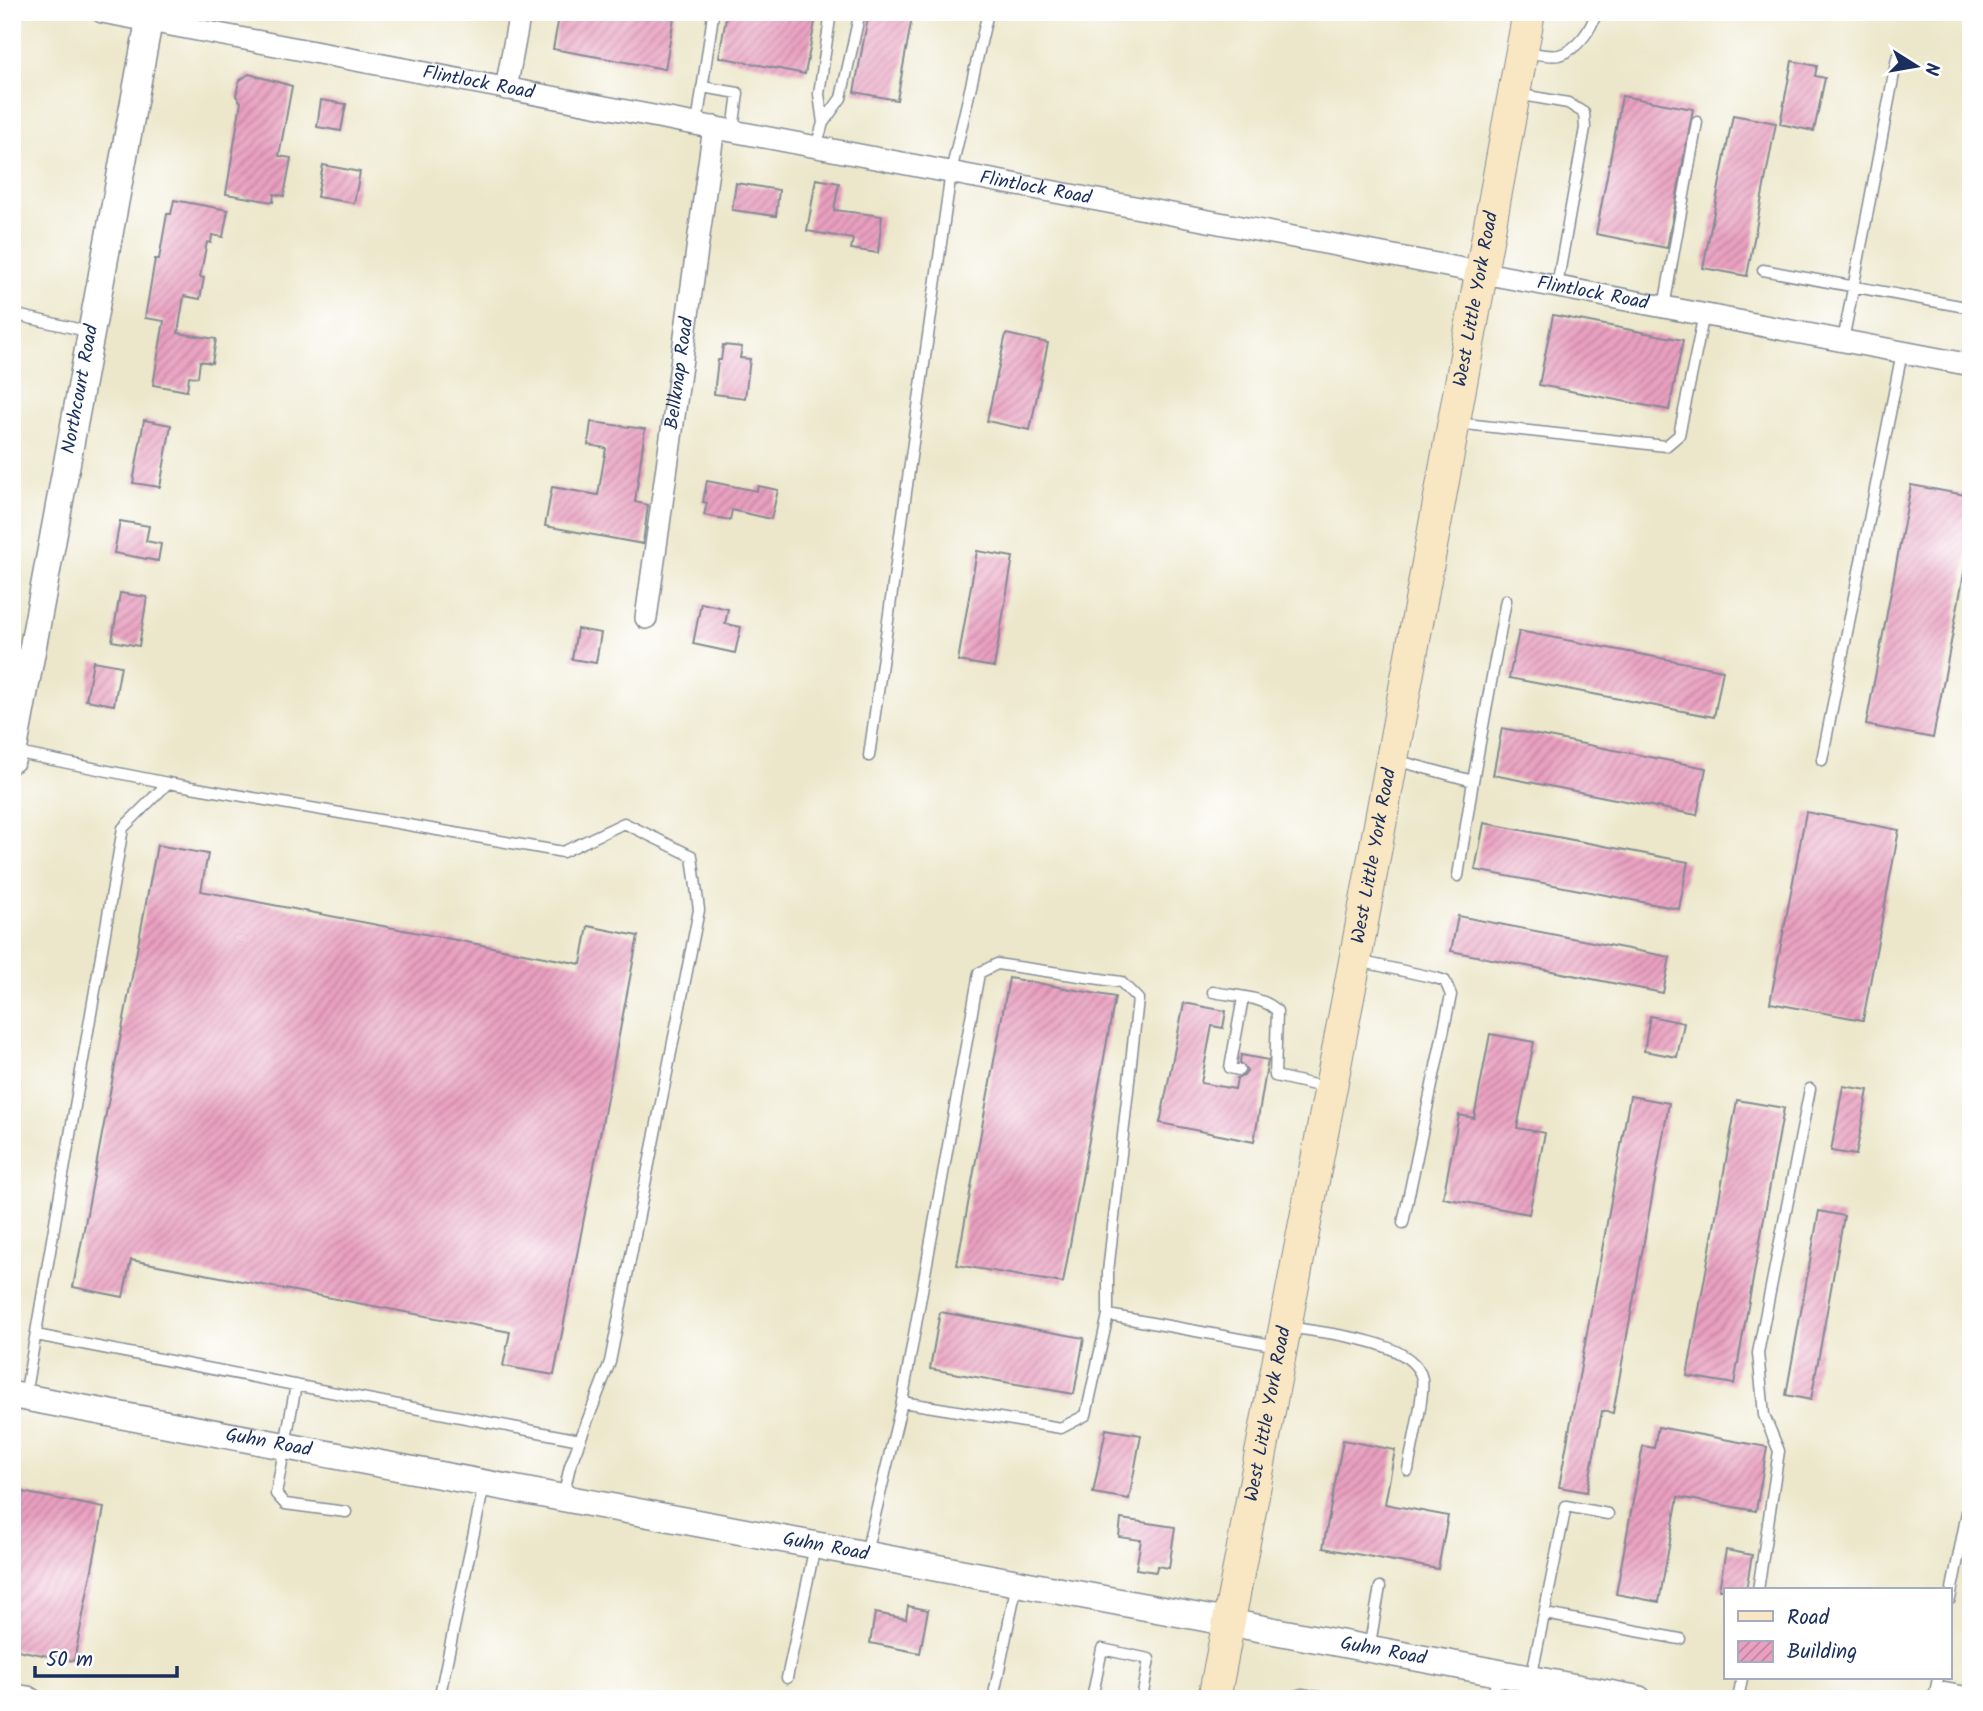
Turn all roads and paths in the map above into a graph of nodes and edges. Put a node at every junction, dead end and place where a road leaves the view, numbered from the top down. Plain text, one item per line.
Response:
1 (102, 12) edge
2 (520, 12) edge
3 (831, 12) edge
4 (860, 12) edge
5 (988, 12) edge
6 (1529, 12) edge
7 (1596, 12) edge
8 (713, 15) dead end
9 (149, 17) edge
10 (1521, 52) junction
11 (1898, 58) dead end
12 (702, 87) junction
13 (506, 89) junction
14 (1513, 93) junction
15 (1698, 122) dead end
16 (822, 123) junction
17 (715, 128) junction
18 (816, 147) junction
19 (951, 172) junction
20 (1763, 270) dead end
21 (1479, 272) junction
22 (1558, 286) junction
23 (1853, 286) junction
24 (1664, 307) junction
25 (1971, 307) edge
26 (12, 314) edge
27 (1704, 314) junction
28 (91, 332) junction
29 (1843, 341) junction
30 (1902, 352) junction
31 (1971, 365) edge
32 (1453, 423) junction
33 (1506, 600) dead end
34 (646, 618) dead end
35 (13, 756) edge
36 (869, 756) dead end
37 (1392, 759) junction
38 (1822, 760) dead end
39 (1474, 781) junction
40 (168, 783) junction
41 (1458, 876) dead end
42 (1355, 961) junction
43 (1213, 992) dead end
44 (1242, 998) junction
45 (1238, 1070) dead end
46 (1331, 1089) junction
47 (1810, 1089) dead end
48 (1403, 1223) dead end
49 (1108, 1315) junction
50 (36, 1335) junction
51 (1283, 1336) junction
52 (296, 1385) junction
53 (19, 1396) edge
54 (901, 1402) junction
55 (580, 1440) junction
56 (284, 1445) junction
57 (1408, 1470) dead end
58 (485, 1482) junction
59 (1971, 1492) edge
60 (563, 1497) junction
61 (346, 1512) dead end
62 (1608, 1514) dead end
63 (815, 1543) junction
64 (866, 1553) junction
65 (1017, 1583) junction
66 (1380, 1587) dead end
67 (1758, 1588) edge
68 (1952, 1589) edge
69 (1545, 1614) junction
70 (1228, 1623) junction
71 (1680, 1639) dead end
72 (1369, 1649) junction
73 (1497, 1673) junction
74 (787, 1678) dead end
75 (1531, 1679) junction
76 (1742, 1680) edge
77 (12, 1689) edge
78 (1971, 1693) edge
79 (1931, 1696) edge
80 (41, 1699) edge
81 (439, 1699) edge
82 (993, 1699) edge
83 (1092, 1699) edge
84 (1142, 1699) edge
85 (1214, 1699) edge
86 (1288, 1699) edge
87 (1328, 1699) edge
88 (1493, 1699) edge
89 (1638, 1699) edge
90 (1738, 1699) edge

1 - 9 street, Flintlock Road
2 - 13 street
3 - 16 lane
4 - 16 lane
5 - 19 lane
6 - 10 main road, West Little York Road
7 - 10 lane
8 - 12 lane
9 - 13 street, Flintlock Road
9 - 28 street, Northcourt Road
10 - 14 main road, West Little York Road
11 - 23 lane
12 - 17 lane
12 - 17 lane
13 - 17 street, Flintlock Road
14 - 21 main road, West Little York Road
14 - 22 lane
15 - 24 lane
16 - 18 lane
17 - 18 street, Flintlock Road
17 - 34 street, Bellknap Road
18 - 19 street, Flintlock Road
19 - 21 street, Flintlock Road
19 - 36 lane
20 - 23 lane
21 - 22 street, Flintlock Road
21 - 32 main road, West Little York Road
22 - 24 street, Flintlock Road
23 - 25 lane
23 - 29 lane
24 - 27 street, Flintlock Road
26 - 28 lane
27 - 29 street, Flintlock Road
27 - 32 lane
28 - 35 street, Northcourt Road
29 - 30 street, Flintlock Road
30 - 31 street, Flintlock Road
30 - 38 lane
32 - 37 main road, West Little York Road
33 - 39 lane
35 - 40 lane
37 - 39 lane
37 - 42 main road, West Little York Road
39 - 41 lane
40 - 50 lane
40 - 55 lane
42 - 46 main road, West Little York Road
42 - 48 lane
43 - 44 lane
44 - 45 lane
44 - 46 lane
46 - 51 main road, West Little York Road
47 - 67 lane
49 - 51 lane
49 - 54 lane
49 - 54 lane
50 - 52 lane
50 - 53 lane
51 - 57 lane
51 - 70 main road, West Little York Road
52 - 55 lane
52 - 56 lane
53 - 56 street, Guhn Road
54 - 64 lane
55 - 60 lane
56 - 58 street, Guhn Road
56 - 61 lane
58 - 60 street, Guhn Road
58 - 81 lane
59 - 68 lane
60 - 63 street, Guhn Road
62 - 69 lane
63 - 64 street, Guhn Road
63 - 74 lane
64 - 65 street, Guhn Road
65 - 70 street, Guhn Road
65 - 82 lane
66 - 72 lane
69 - 71 lane
69 - 75 lane
70 - 72 street, Guhn Road
70 - 85 main road, West Little York Road
72 - 73 street, Guhn Road
73 - 75 street, Guhn Road
73 - 88 lane
75 - 89 street, Guhn Road
76 - 90 lane
77 - 80 lane
78 - 79 lane
83 - 84 lane
86 - 87 lane

